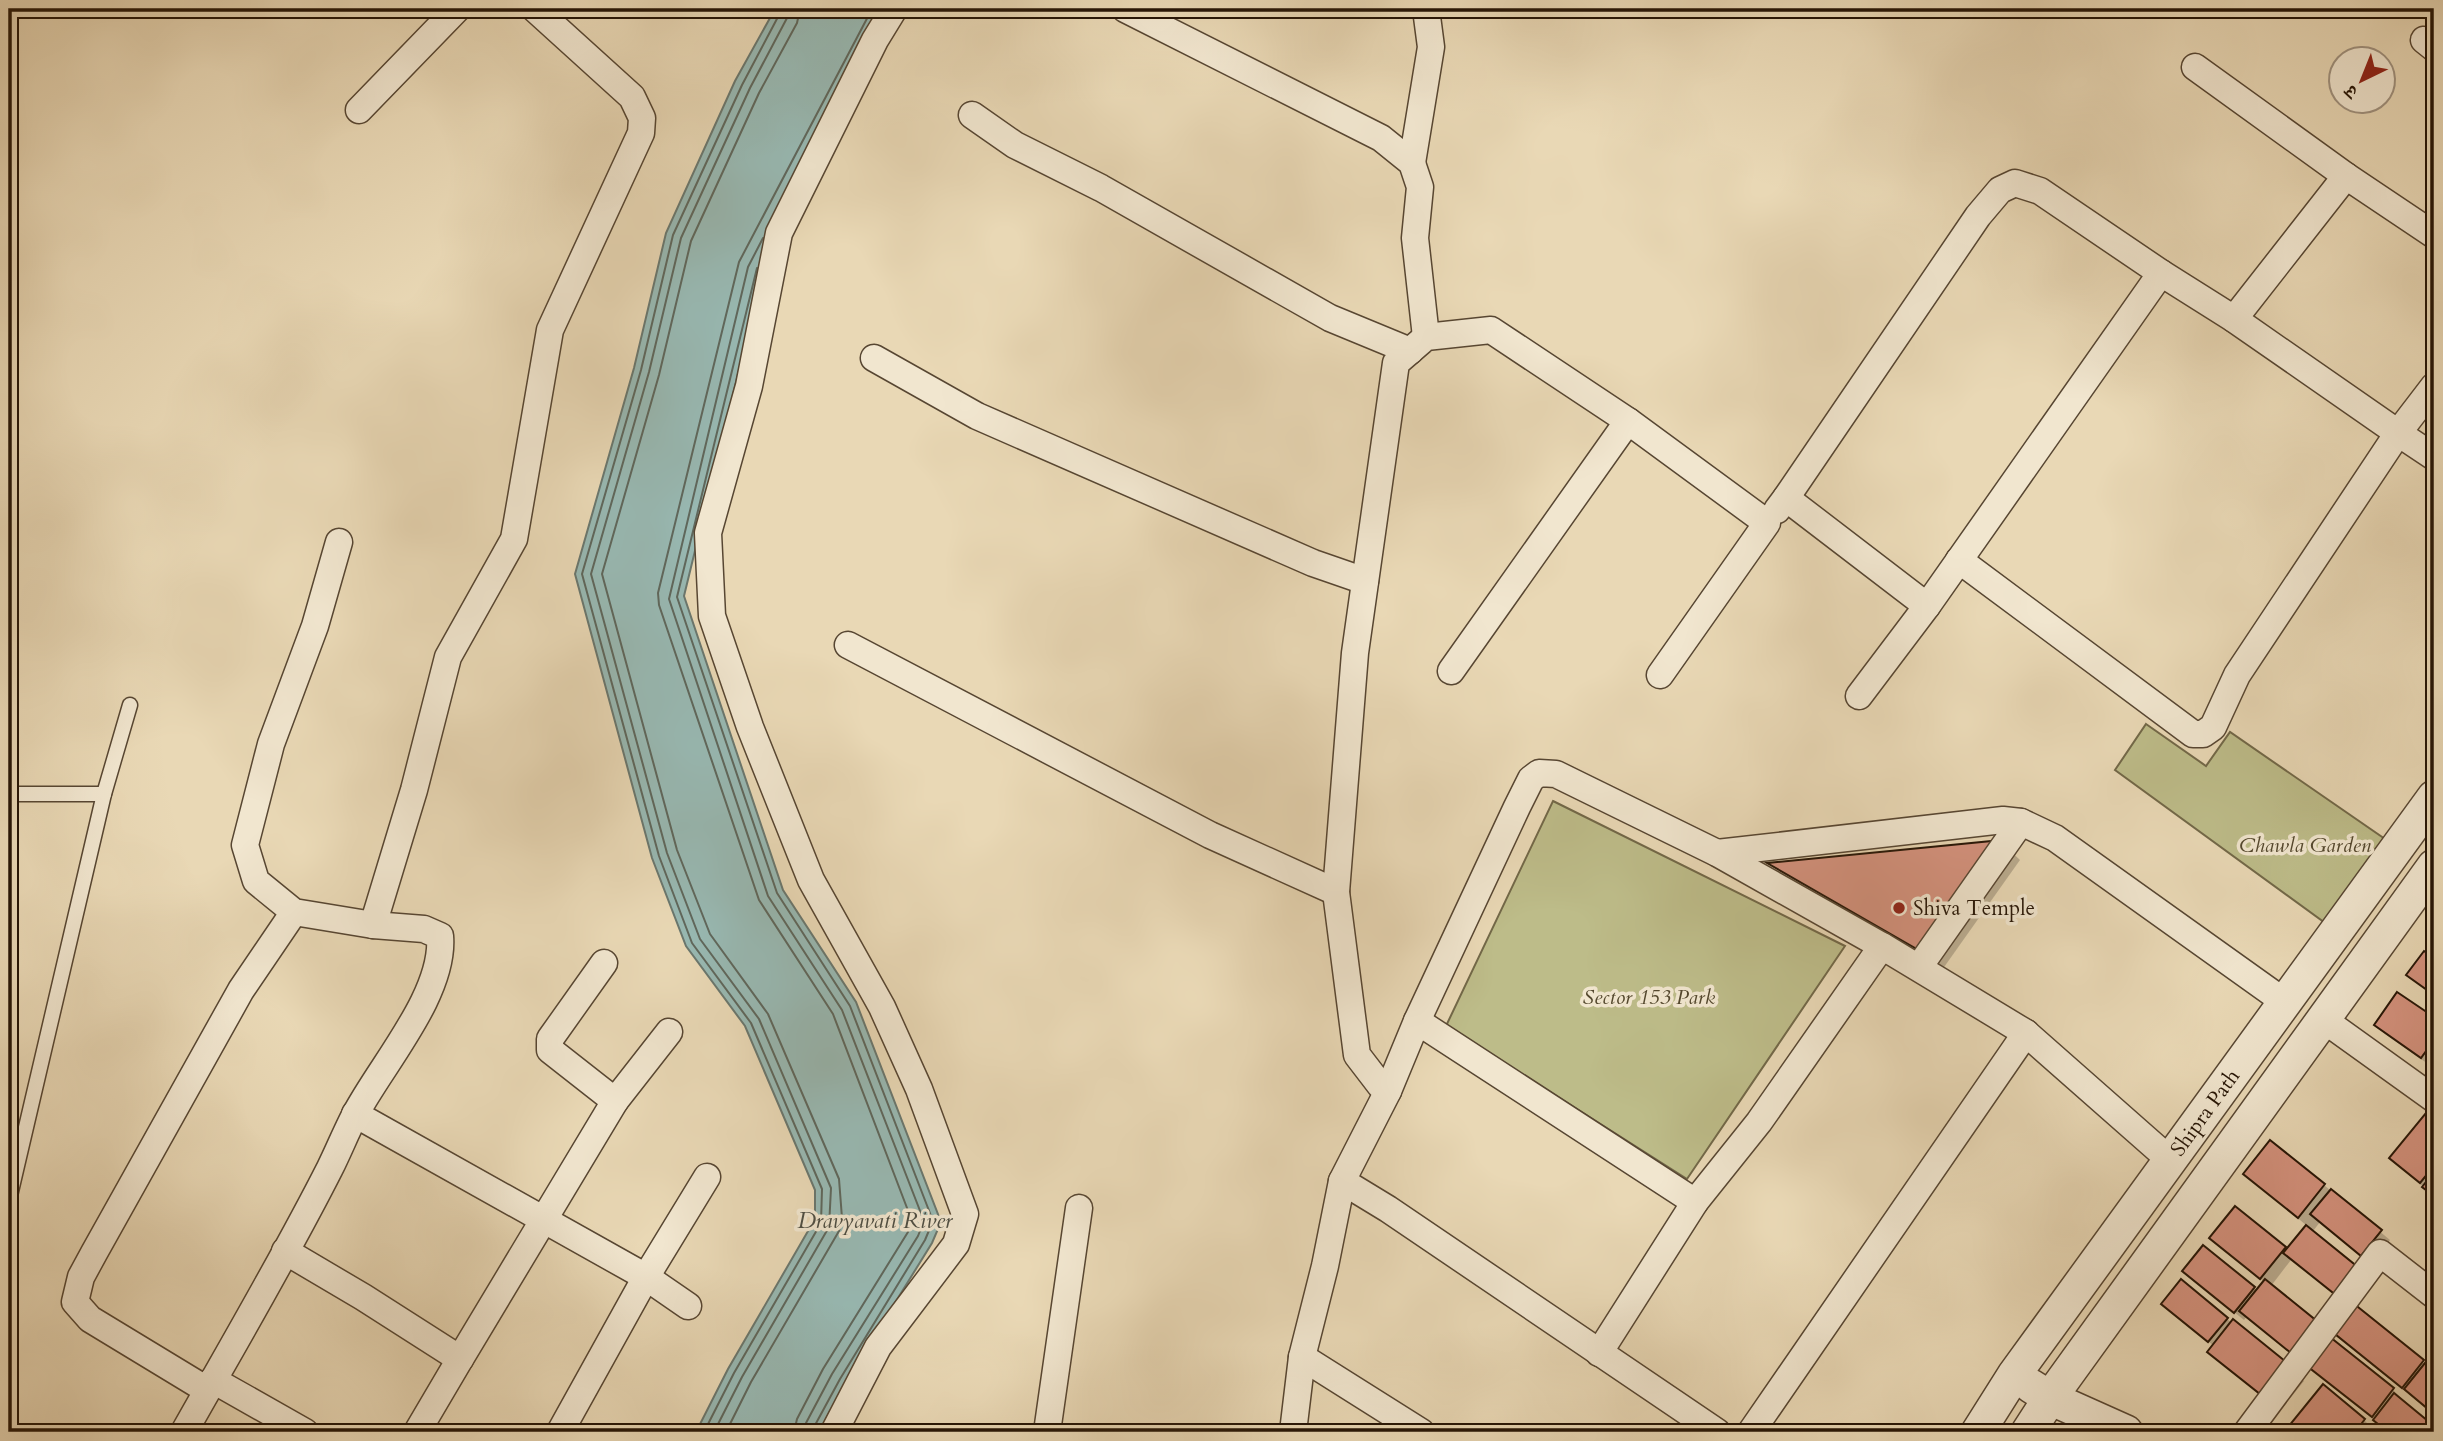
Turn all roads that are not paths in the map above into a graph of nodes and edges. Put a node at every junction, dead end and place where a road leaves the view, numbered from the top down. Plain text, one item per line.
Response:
1 (457, 9) edge
2 (535, 9) edge
3 (894, 9) edge
4 (1125, 9) edge
5 (1426, 9) edge
6 (2194, 67) dead end
7 (359, 110) dead end
8 (972, 115) dead end
9 (1412, 163) junction
10 (2346, 176) junction
11 (2434, 235) edge
12 (2161, 273) junction
13 (2234, 319) junction
14 (1418, 344) junction
15 (874, 358) dead end
16 (2434, 386) edge
17 (1628, 421) junction
18 (2398, 433) junction
19 (2434, 457) edge
20 (1786, 498) junction
21 (1767, 523) junction
22 (338, 542) dead end
23 (1959, 560) junction
24 (1366, 581) junction
25 (1927, 606) junction
26 (848, 645) dead end
27 (1451, 671) dead end
28 (1660, 675) dead end
29 (1858, 696) dead end
30 (130, 705) dead end
31 (9, 794) edge
32 (104, 794) junction
33 (2434, 797) edge
34 (2021, 821) junction
35 (1717, 853) junction
36 (2434, 866) edge
37 (1336, 892) junction
38 (294, 912) junction
39 (373, 925) junction
40 (1882, 946) junction
41 (604, 963) dead end
42 (1919, 967) junction
43 (2286, 1003) junction
44 (2324, 1020) junction
45 (1416, 1021) junction
46 (669, 1032) dead end
47 (2026, 1033) junction
48 (1388, 1091) junction
49 (2434, 1099) edge
50 (615, 1101) junction
51 (355, 1114) junction
52 (2170, 1160) junction
53 (707, 1177) dead end
54 (1342, 1181) junction
55 (9, 1200) edge
56 (1695, 1202) junction
57 (1079, 1208) dead end
58 (545, 1220) junction
59 (285, 1251) junction
60 (646, 1277) junction
61 (2434, 1295) edge
62 (688, 1306) dead end
63 (1599, 1353) junction
64 (1302, 1357) junction
65 (460, 1359) junction
66 (2014, 1376) junction
67 (210, 1385) junction
68 (2050, 1398) junction
69 (184, 1432) edge
70 (305, 1432) edge
71 (417, 1432) edge
72 (561, 1432) edge
73 (834, 1432) edge
74 (1046, 1432) edge
75 (1293, 1432) edge
76 (1421, 1432) edge
77 (1717, 1432) edge
78 (1751, 1432) edge
79 (1978, 1432) edge
80 (2028, 1432) edge
81 (2126, 1432) edge
82 (2247, 1432) edge

1 - 7 street
2 - 39 street
3 - 73 street
4 - 9 street
5 - 9 street
6 - 10 street
8 - 14 street
9 - 14 street
10 - 11 street
10 - 13 street
12 - 13 street
12 - 20 street
12 - 23 street
13 - 18 street
14 - 17 street
14 - 24 street
15 - 24 street
16 - 18 street
17 - 21 street
17 - 27 street
18 - 19 street
18 - 23 street
20 - 21 street
20 - 25 street
21 - 28 street
22 - 38 street
23 - 25 street
24 - 37 street
25 - 29 street
26 - 37 street
30 - 32 lane
31 - 32 lane
32 - 55 lane
33 - 43 street, Shipra Path
34 - 35 street
34 - 42 street
34 - 43 street
35 - 40 street
35 - 45 street
36 - 44 street, Shipra Path
37 - 48 street
38 - 39 street
38 - 67 street
39 - 51 street
40 - 42 street
40 - 56 street
41 - 50 street
42 - 47 street
43 - 52 street, Shipra Path
44 - 49 street
44 - 68 street, Shipra Path
45 - 48 street
45 - 56 street
46 - 50 street
47 - 52 street
47 - 78 street
48 - 54 street
50 - 58 street
51 - 58 street
51 - 59 street
52 - 66 street, Shipra Path
53 - 60 street
54 - 63 street
54 - 64 street
56 - 63 street
57 - 74 street
58 - 60 street
58 - 65 street
59 - 65 street
59 - 67 street
60 - 62 street
60 - 72 street
61 - 82 street
63 - 77 street
64 - 75 street
64 - 76 street
65 - 71 street
66 - 68 street
66 - 79 street, Shipra Path
67 - 69 street
67 - 70 street
68 - 80 street, Shipra Path
68 - 81 street

